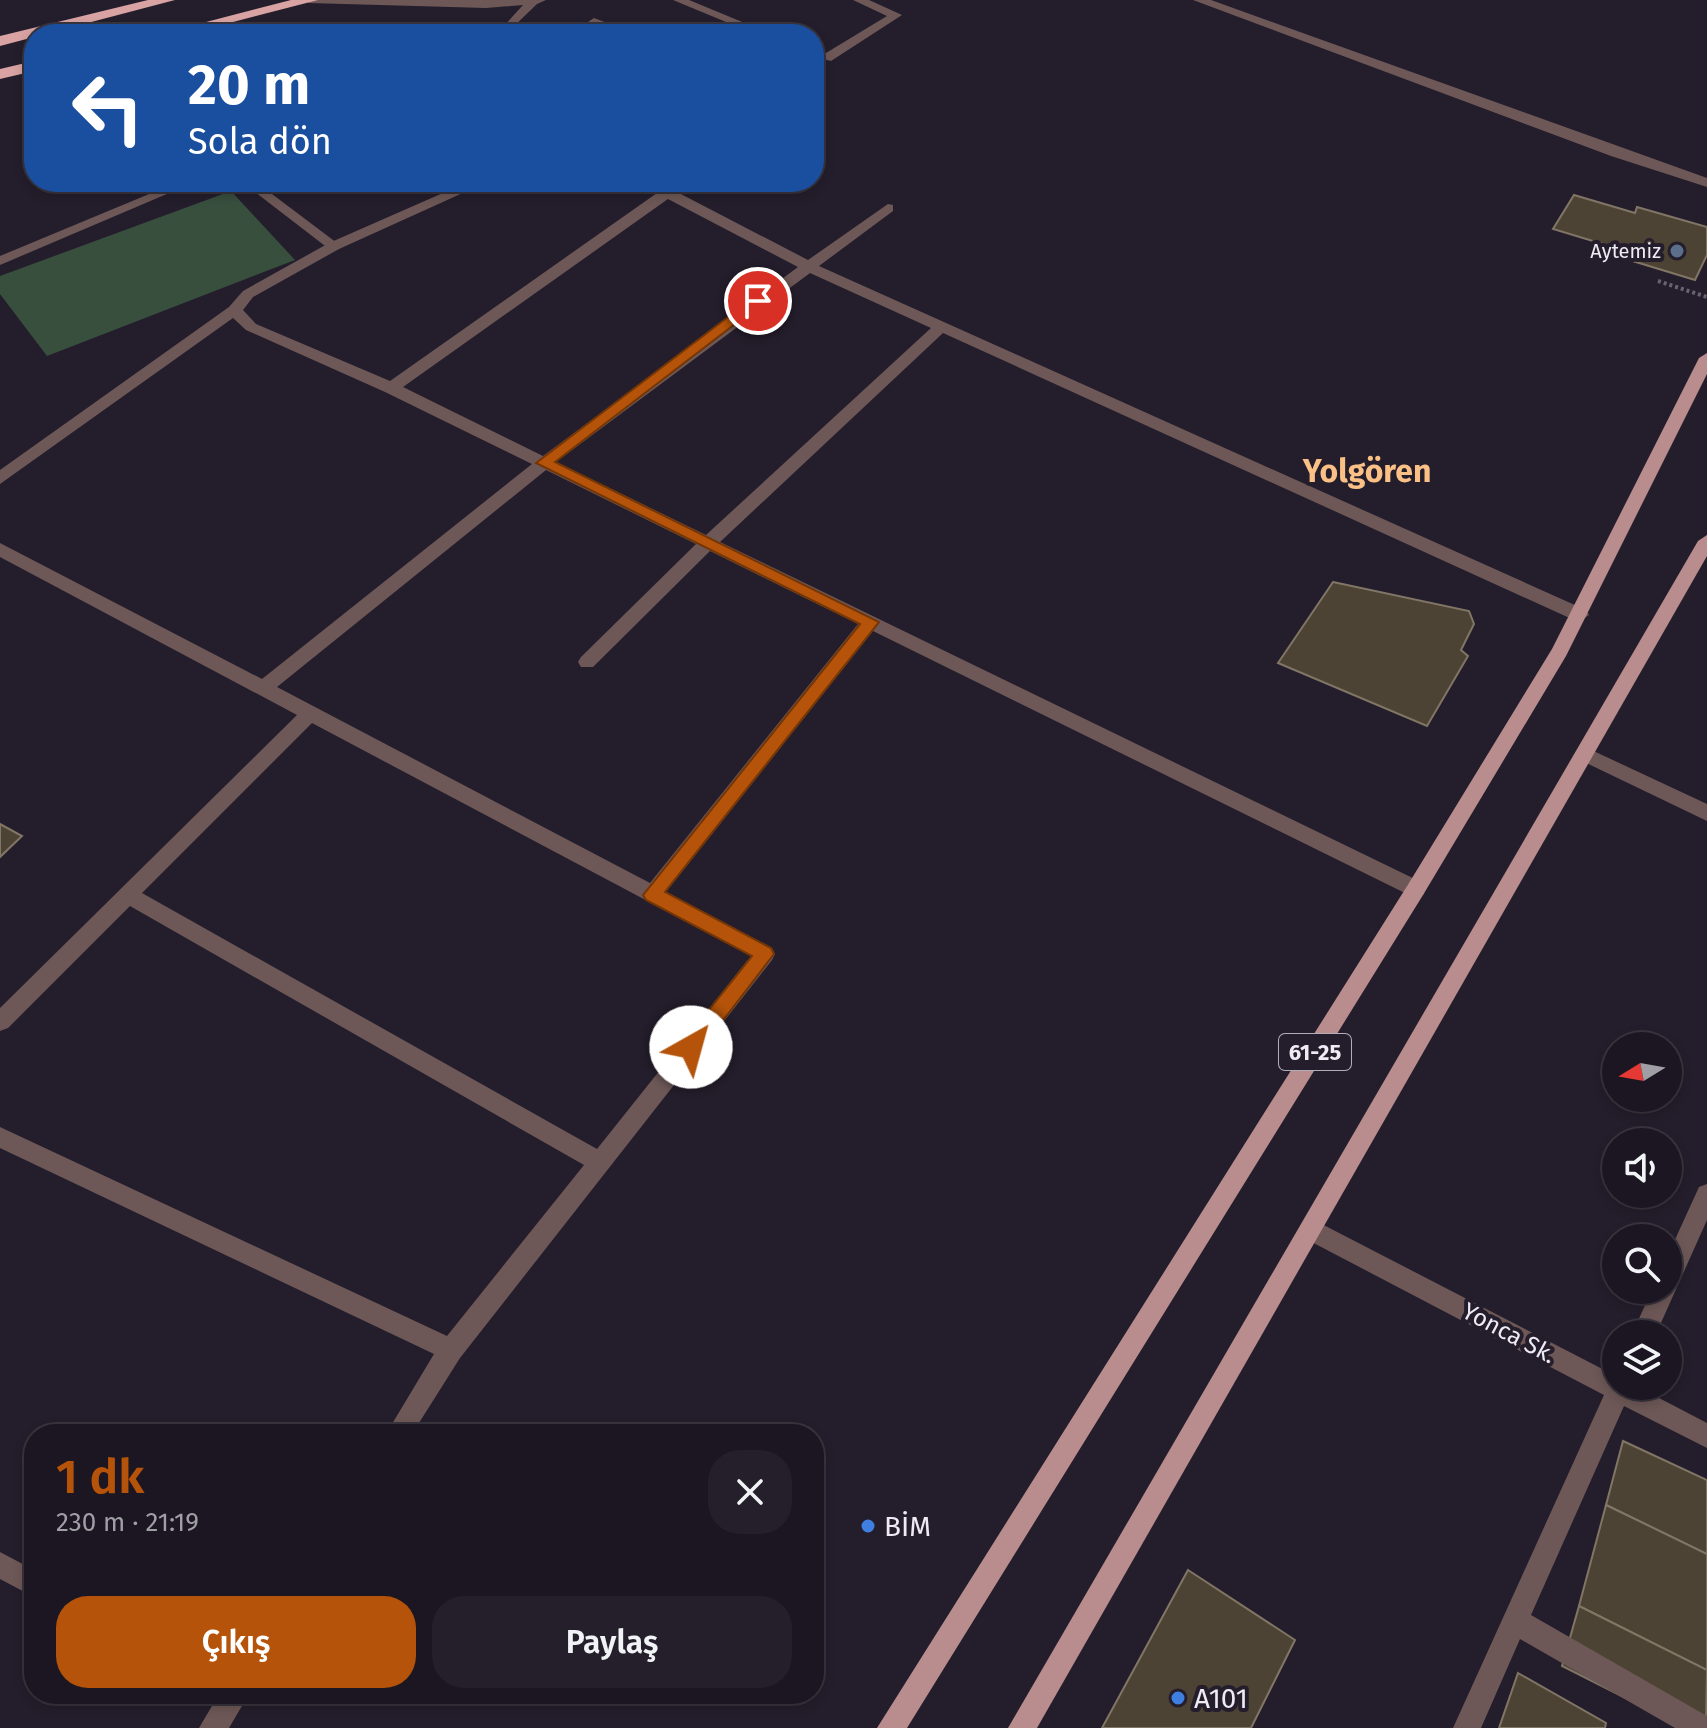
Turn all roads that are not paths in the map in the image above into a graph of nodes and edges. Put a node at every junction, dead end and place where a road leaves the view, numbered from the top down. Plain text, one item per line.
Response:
1 (167, 0) edge
2 (310, 0) edge
3 (679, 0) edge
4 (859, 0) edge
5 (1199, 0) edge
6 (536, 1) edge
7 (594, 22) dead end
8 (69, 24) edge
9 (210, 24) edge
10 (512, 24) edge
11 (599, 24) edge
12 (740, 24) edge
13 (24, 35) edge
14 (0, 41) edge
15 (824, 57) edge
16 (24, 68) edge
17 (0, 74) edge
18 (1707, 183) edge
19 (165, 192) edge
20 (261, 192) edge
21 (457, 192) edge
22 (666, 192) joint
23 (888, 208) dead end
24 (334, 246) junction
25 (0, 261) edge
26 (807, 266) junction
27 (234, 310) junction
28 (941, 327) junction
29 (1707, 358) edge
30 (391, 388) junction
31 (544, 463) junction
32 (0, 478) edge
33 (1707, 541) edge
34 (708, 543) junction
35 (0, 549) edge
36 (1580, 615) junction
37 (870, 622) junction
38 (587, 662) dead end
39 (263, 688) junction
40 (310, 713) junction
41 (1585, 754) junction
42 (1707, 813) edge
43 (1416, 889) junction
44 (128, 895) junction
45 (652, 895) junction
46 (0, 1022) edge
47 (0, 1137) edge
48 (600, 1162) junction
49 (1707, 1194) edge
50 (1312, 1230) junction
51 (1682, 1250) edge
52 (451, 1350) junction
53 (1602, 1379) edge
54 (1614, 1400) edge
55 (1641, 1400) edge
56 (404, 1424) edge
57 (1707, 1436) edge
58 (0, 1565) edge
59 (24, 1578) edge
60 (1515, 1621) junction
61 (227, 1704) edge
62 (213, 1728) edge
63 (891, 1728) edge
64 (1022, 1728) edge
65 (1467, 1728) edge
66 (1701, 1728) edge

1 - 8 highway
2 - 6 lane
2 - 9 highway
3 - 12 lane
4 - 15 lane
5 - 18 street
6 - 10 lane
7 - 11 street
13 - 14 highway
16 - 17 highway
19 - 25 lane
20 - 24 lane
21 - 24 street
22 - 26 street
22 - 30 street
23 - 26 street
24 - 27 street
26 - 28 street
26 - 31 street
27 - 30 street
27 - 32 street
28 - 34 street
28 - 36 street
29 - 36 main road, 61-25
30 - 31 street
31 - 34 street
31 - 39 street
33 - 41 main road
34 - 37 street
34 - 38 street
35 - 39 street
36 - 43 main road, 61-25
37 - 43 street
37 - 45 street
39 - 40 street
40 - 44 street
40 - 45 street
41 - 42 street
41 - 50 main road
43 - 63 main road, 61-25
44 - 46 street
44 - 48 street
45 - 48 street
47 - 52 street
48 - 52 street
49 - 51 street
50 - 53 street, Yonca Sk.
50 - 64 main road
52 - 56 street
54 - 60 street
55 - 57 street, Yonca Sk.
58 - 59 street
60 - 65 street
60 - 66 street
61 - 62 street

